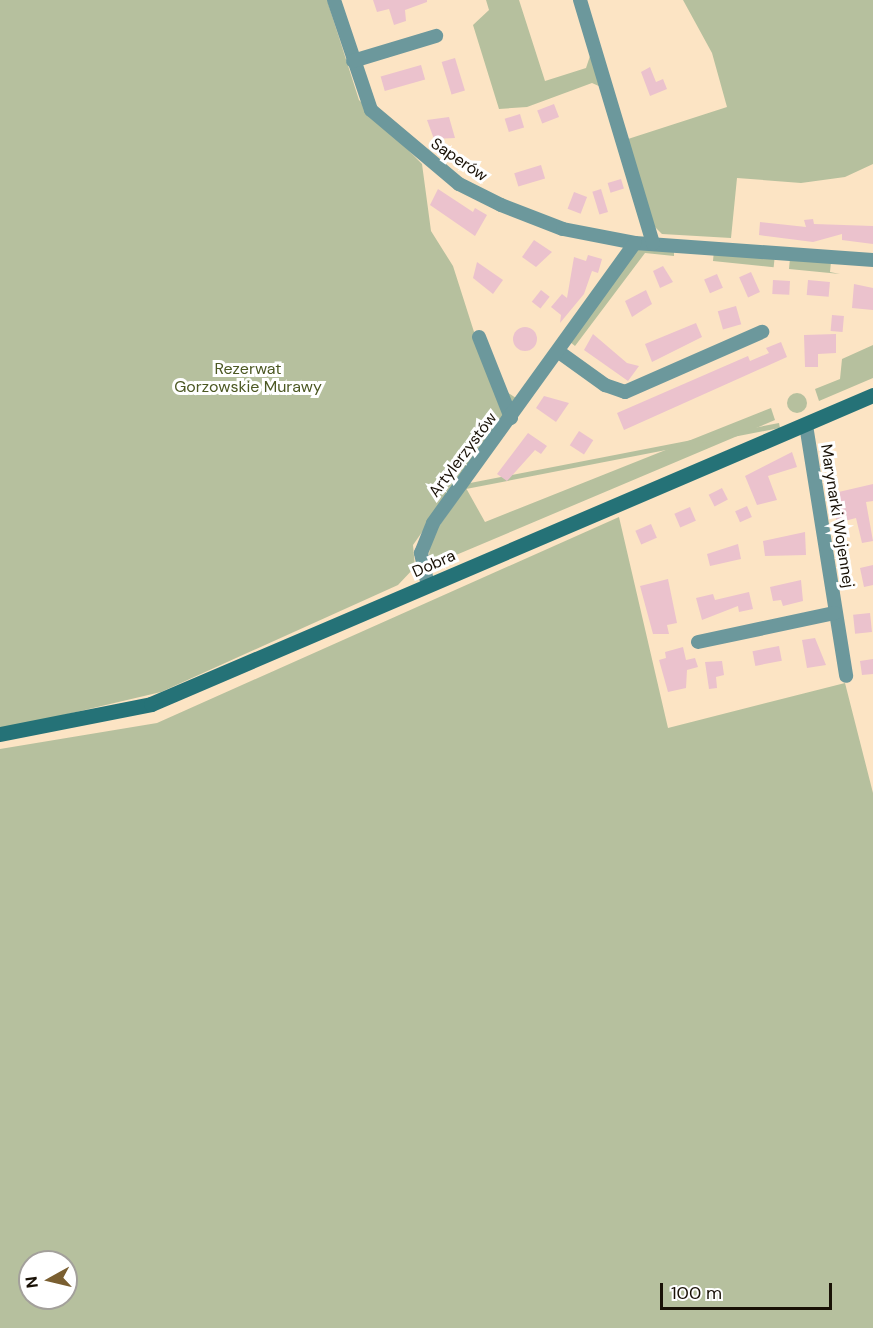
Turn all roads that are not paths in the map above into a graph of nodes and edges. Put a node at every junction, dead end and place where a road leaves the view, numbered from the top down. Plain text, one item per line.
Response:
1 (334, 0) edge
2 (580, 0) edge
3 (436, 36) dead end
4 (352, 61) junction
5 (635, 243) junction
6 (653, 243) junction
7 (873, 260) edge
8 (762, 332) dead end
9 (479, 337) dead end
10 (559, 352) junction
11 (873, 395) edge
12 (510, 418) junction
13 (806, 425) junction
14 (428, 586) junction
15 (835, 613) junction
16 (698, 642) dead end
17 (846, 676) dead end
18 (0, 734) edge

1 - 4 street, Saperów
2 - 6 street
3 - 4 street
4 - 5 street, Saperów
5 - 6 street, Saperów
5 - 10 street, Artylerzystów
6 - 7 street, Saperów
8 - 10 street
9 - 12 street
10 - 12 street, Artylerzystów
11 - 13 street, Dobra
12 - 14 street, Artylerzystów
13 - 14 street, Dobra
13 - 15 street, Marynarki Wojennej
14 - 18 street, Dobra
15 - 16 street, Marynarki Wojennej
15 - 17 street, Marynarki Wojennej

